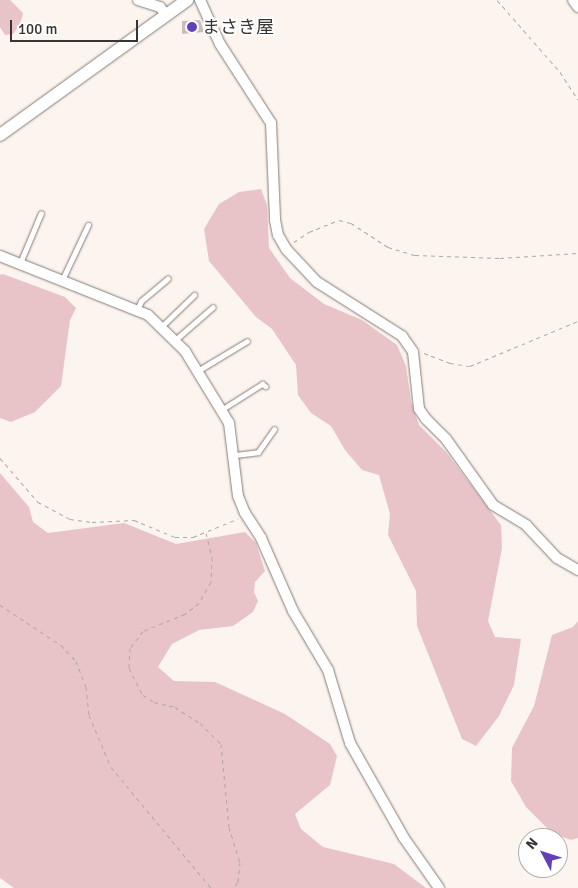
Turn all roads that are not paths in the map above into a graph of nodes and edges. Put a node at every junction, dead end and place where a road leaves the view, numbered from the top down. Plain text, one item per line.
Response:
1 (138, 0) edge
2 (187, 0) edge
3 (200, 0) edge
4 (573, 0) edge
5 (578, 7) edge
6 (166, 15) junction
7 (0, 135) edge
8 (41, 213) dead end
9 (88, 225) dead end
10 (0, 256) edge
11 (20, 263) junction
12 (168, 278) dead end
13 (62, 280) junction
14 (194, 295) dead end
15 (213, 307) dead end
16 (137, 310) junction
17 (162, 326) junction
18 (175, 340) junction
19 (247, 341) dead end
20 (198, 370) junction
21 (266, 386) dead end
22 (221, 410) junction
23 (274, 429) dead end
24 (234, 454) junction
25 (578, 570) edge
26 (439, 888) edge

1 - 6 street
2 - 6 street
3 - 25 street
4 - 5 street
6 - 7 street
8 - 11 lane
9 - 13 lane
10 - 11 street
11 - 13 street
12 - 16 lane
13 - 16 street
14 - 17 lane
15 - 18 lane
16 - 17 street
17 - 18 street
18 - 20 street
19 - 20 lane
20 - 22 street
21 - 22 lane
22 - 24 street
23 - 24 lane
24 - 26 street

